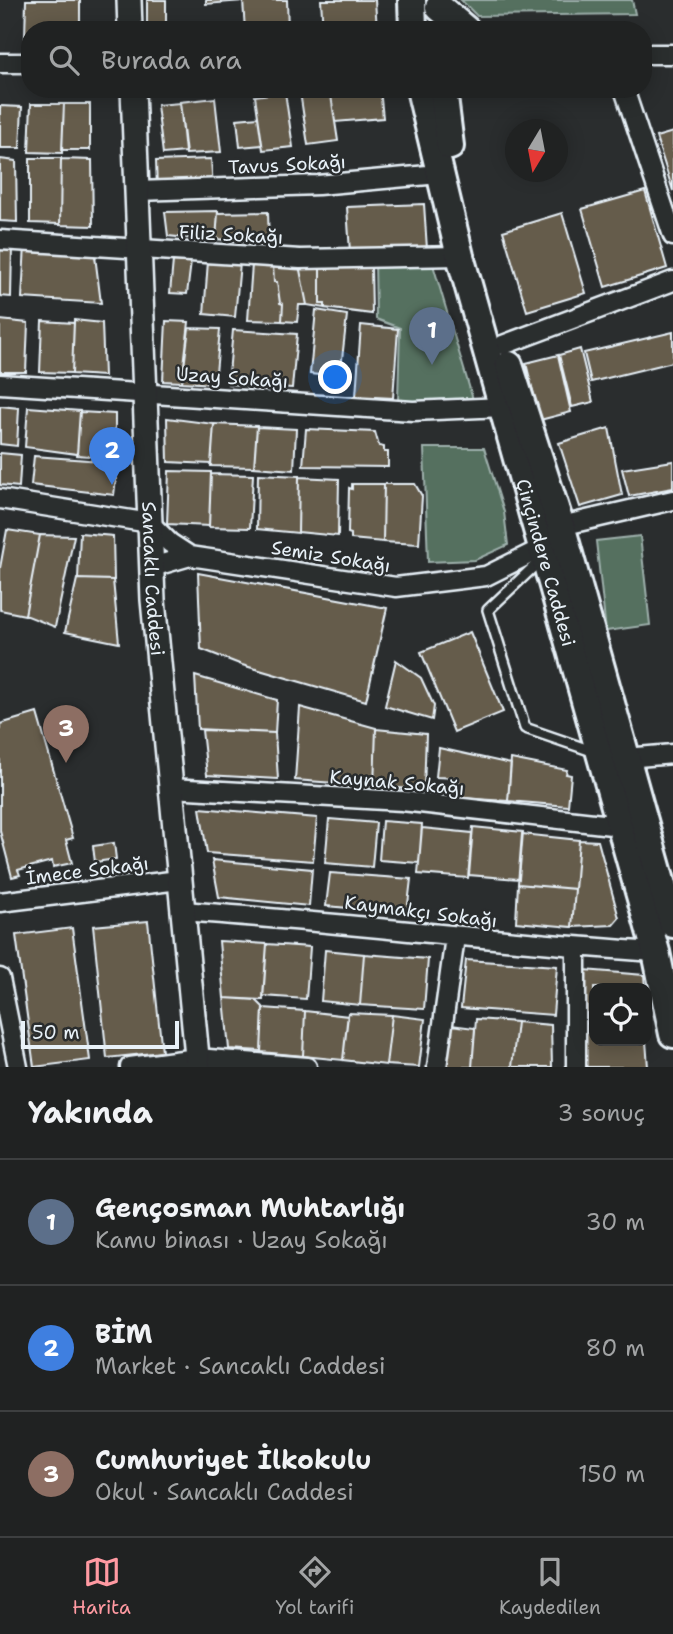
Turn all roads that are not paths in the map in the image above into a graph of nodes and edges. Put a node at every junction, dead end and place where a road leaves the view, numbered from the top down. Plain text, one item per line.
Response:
1 (129, 0) edge
2 (412, 0) edge
3 (130, 21) edge
4 (413, 21) edge
5 (652, 54) edge
6 (673, 54) edge
7 (0, 63) edge
8 (21, 63) edge
9 (133, 98) edge
10 (422, 98) edge
11 (443, 98) edge
12 (458, 98) edge
13 (627, 98) edge
14 (444, 122) junction
15 (439, 174) junction
16 (137, 191) junction
17 (673, 236) edge
18 (0, 240) edge
19 (140, 250) junction
20 (460, 256) junction
21 (673, 281) edge
22 (503, 345) junction
23 (0, 384) edge
24 (145, 392) junction
25 (503, 407) junction
26 (0, 499) edge
27 (673, 500) edge
28 (150, 523) junction
29 (561, 526) junction
30 (544, 552) junction
31 (190, 556) junction
32 (152, 567) junction
33 (600, 753) junction
34 (673, 754) edge
35 (626, 758) junction
36 (170, 788) junction
37 (620, 826) junction
38 (179, 880) junction
39 (0, 902) edge
40 (181, 911) junction
41 (673, 924) edge
42 (455, 937) junction
43 (576, 947) junction
44 (665, 950) edge
45 (0, 978) edge
46 (673, 1034) edge
47 (198, 1062) edge
48 (18, 1067) edge
49 (130, 1067) edge
50 (298, 1067) edge
51 (307, 1067) edge
52 (437, 1067) edge
53 (576, 1067) edge

1 - 3 street
2 - 4 main road
5 - 6 street
7 - 8 street
9 - 16 street, Sancaklı Caddesi
10 - 15 main road, Çinçindere Caddesi
11 - 14 main road, Çinçindere Caddesi
12 - 14 main road
13 - 17 street
14 - 22 main road, Çinçindere Caddesi
15 - 16 street, Tavus Sokağı
15 - 20 main road, Çinçindere Caddesi
16 - 19 street, Sancaklı Caddesi
18 - 19 street, Filiz Sokağı
19 - 20 street, Filiz Sokağı
19 - 24 street, Sancaklı Caddesi
20 - 25 main road, Çinçindere Caddesi
21 - 22 street
22 - 29 main road, Çinçindere Caddesi
23 - 24 street, Uzay Sokağı
24 - 25 street, Uzay Sokağı
24 - 28 street, Sancaklı Caddesi
25 - 30 main road, Çinçindere Caddesi
26 - 28 street
27 - 29 street
28 - 31 street, Semiz Sokağı
28 - 32 street, Sancaklı Caddesi
29 - 35 main road, Çinçindere Caddesi
30 - 31 street, Semiz Sokağı
30 - 33 main road, Çinçindere Caddesi
30 - 33 lane
31 - 32 street, Semiz Sokağı
32 - 36 street, Sancaklı Caddesi
33 - 37 main road, Çinçindere Caddesi
34 - 35 street
35 - 41 main road, Çinçindere Caddesi
36 - 37 street, Kaynak Sokağı
36 - 38 street, Sancaklı Caddesi
37 - 44 main road, Çinçindere Caddesi
38 - 39 street, İmece Sokağı
38 - 40 street, Sancaklı Caddesi
40 - 42 street, Kaymakçı Sokağı
40 - 47 street, Sancaklı Caddesi
42 - 43 street, Kaymakçı Sokağı
42 - 52 street
43 - 44 street, Kaymakçı Sokağı
43 - 53 street
44 - 46 main road, Çinçindere Caddesi
45 - 48 street
47 - 49 street
47 - 50 street
50 - 51 street

